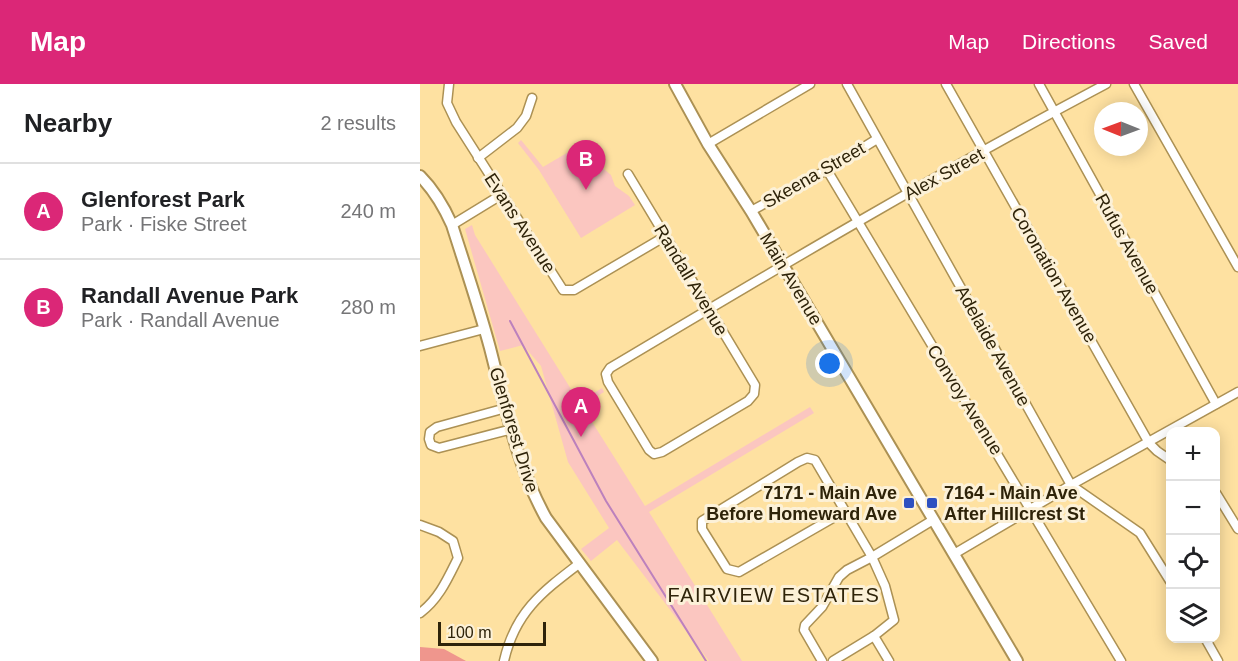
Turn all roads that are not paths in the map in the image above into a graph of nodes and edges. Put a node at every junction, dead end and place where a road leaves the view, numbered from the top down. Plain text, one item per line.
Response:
1 (449, 84) edge
2 (675, 84) edge
3 (810, 84) edge
4 (847, 84) edge
5 (946, 84) edge
6 (1039, 84) edge
7 (1106, 84) edge
8 (1134, 84) edge
9 (532, 98) dead end
10 (1054, 112) junction
11 (877, 138) junction
12 (708, 144) junction
13 (984, 152) junction
14 (478, 158) junction
15 (826, 170) junction
16 (628, 174) dead end
17 (420, 176) edge
18 (908, 193) junction
19 (501, 195) junction
20 (751, 211) junction
21 (857, 223) junction
22 (452, 225) junction
23 (664, 237) junction
24 (783, 265) junction
25 (1238, 267) edge
26 (708, 309) junction
27 (484, 329) junction
28 (420, 346) edge
29 (1238, 392) edge
30 (1216, 404) junction
31 (506, 408) junction
32 (512, 429) junction
33 (1149, 442) junction
34 (654, 454) joint
35 (1166, 457) edge
36 (1071, 485) junction
37 (1220, 502) edge
38 (1030, 509) junction
39 (844, 511) junction
40 (933, 520) junction
41 (420, 525) edge
42 (1238, 529) edge
43 (954, 554) junction
44 (872, 557) junction
45 (579, 563) junction
46 (1166, 575) edge
47 (420, 612) edge
48 (874, 636) junction
49 (1207, 643) edge
50 (504, 661) edge
51 (652, 661) edge
52 (822, 661) edge
53 (833, 661) edge
54 (890, 661) edge
55 (1017, 661) edge
56 (1120, 661) edge
57 (1218, 661) edge

1 - 14 street, Evans Avenue
2 - 12 street, Main Avenue
3 - 12 street
4 - 11 street, Adelaide Avenue
5 - 13 street, Coronation Avenue
6 - 10 street, Rufus Avenue
7 - 10 street, Alex Street
8 - 25 street
9 - 14 street
10 - 13 street, Alex Street
10 - 30 street, Rufus Avenue
11 - 15 street, Skeena Street
11 - 18 street, Adelaide Avenue
12 - 20 street, Main Avenue
13 - 18 street, Alex Street
13 - 33 street, Coronation Avenue
14 - 19 street, Evans Avenue
15 - 20 street, Skeena Street
15 - 21 street, Convoy Avenue
16 - 23 street, Randall Avenue
17 - 22 street, Glenforest Drive
18 - 21 street, Alex Street
18 - 36 street, Adelaide Avenue
19 - 22 street
19 - 23 street, Evans Avenue
20 - 24 street, Main Avenue
21 - 24 street, Alex Street
21 - 38 street, Convoy Avenue
22 - 27 street, Glenforest Drive
23 - 26 street, Randall Avenue
24 - 26 street, Alex Street
24 - 40 street, Main Avenue
26 - 34 street, Alex Street
26 - 34 street, Randall Avenue
27 - 28 street
27 - 31 street, Glenforest Drive
29 - 30 street
30 - 33 street
31 - 32 street, Glenforest Drive
31 - 32 street
32 - 45 street, Glenforest Drive
33 - 35 street, Coronation Avenue
33 - 36 street
36 - 38 street
36 - 46 street, Adelaide Avenue
37 - 42 street
38 - 43 street
38 - 56 street, Convoy Avenue
39 - 39 street
39 - 44 street
40 - 43 street, Main Avenue
40 - 44 street
41 - 47 street
43 - 55 street, Main Avenue
44 - 48 street
44 - 52 street
45 - 50 street
45 - 51 street, Glenforest Drive
48 - 53 street
48 - 54 street
49 - 57 street

